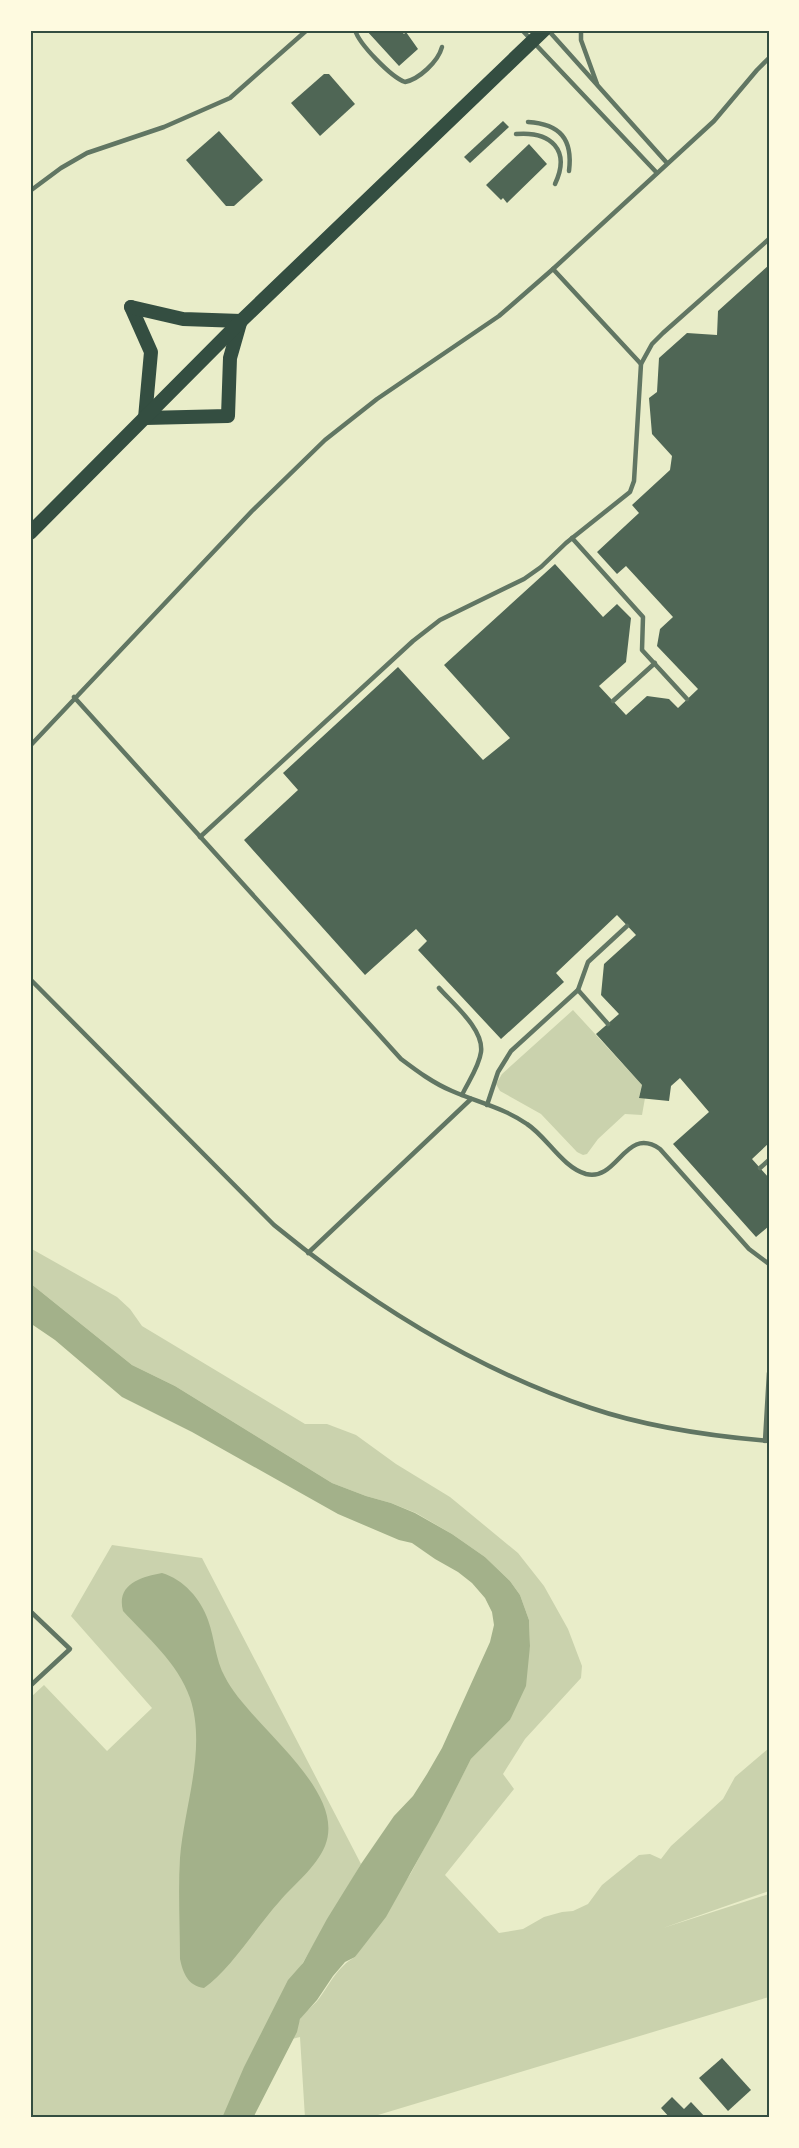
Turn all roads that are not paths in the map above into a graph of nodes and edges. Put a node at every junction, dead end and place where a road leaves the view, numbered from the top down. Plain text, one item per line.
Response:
1 (307, 30) edge
2 (355, 30) edge
3 (522, 30) edge
4 (546, 30) edge
5 (580, 30) edge
6 (532, 41) junction
7 (442, 47) dead end
8 (769, 58) edge
9 (598, 87) junction
10 (528, 122) dead end
11 (516, 134) dead end
12 (668, 163) junction
13 (569, 171) dead end
14 (657, 173) junction
15 (555, 184) dead end
16 (30, 191) edge
17 (769, 239) edge
18 (553, 269) junction
19 (241, 321) junction
20 (641, 364) junction
21 (145, 418) junction
22 (30, 533) edge
23 (572, 538) junction
24 (655, 663) junction
25 (74, 697) junction
26 (687, 699) dead end
27 (613, 701) dead end
28 (30, 746) edge
29 (200, 837) junction
30 (627, 926) dead end
31 (30, 979) edge
32 (439, 988) dead end
33 (578, 990) junction
34 (608, 1024) dead end
35 (462, 1095) junction
36 (471, 1099) junction
37 (486, 1105) junction
38 (769, 1160) edge
39 (760, 1168) dead end
40 (308, 1253) junction
41 (769, 1264) edge
42 (769, 1374) edge
43 (767, 1441) edge
44 (30, 1611) edge
45 (30, 1686) edge

1 - 16 lane
2 - 7 lane
3 - 6 lane
4 - 6 main road
4 - 9 lane
5 - 9 lane
6 - 14 lane
6 - 19 main road
8 - 12 lane
9 - 12 lane
10 - 13 lane
11 - 15 lane
12 - 14 lane
14 - 18 lane
17 - 20 lane
18 - 20 lane
18 - 25 lane
19 - 21 main road
19 - 21 main road
19 - 21 main road
20 - 23 lane
21 - 22 main road
23 - 24 lane
23 - 29 lane
24 - 26 lane
24 - 27 lane
25 - 28 lane
25 - 29 lane
29 - 35 lane
30 - 33 lane
31 - 40 lane
32 - 35 lane
33 - 34 lane
33 - 37 lane
35 - 36 lane
36 - 37 lane
36 - 40 lane
37 - 41 lane
38 - 39 lane
40 - 43 lane
42 - 43 lane
44 - 45 lane

